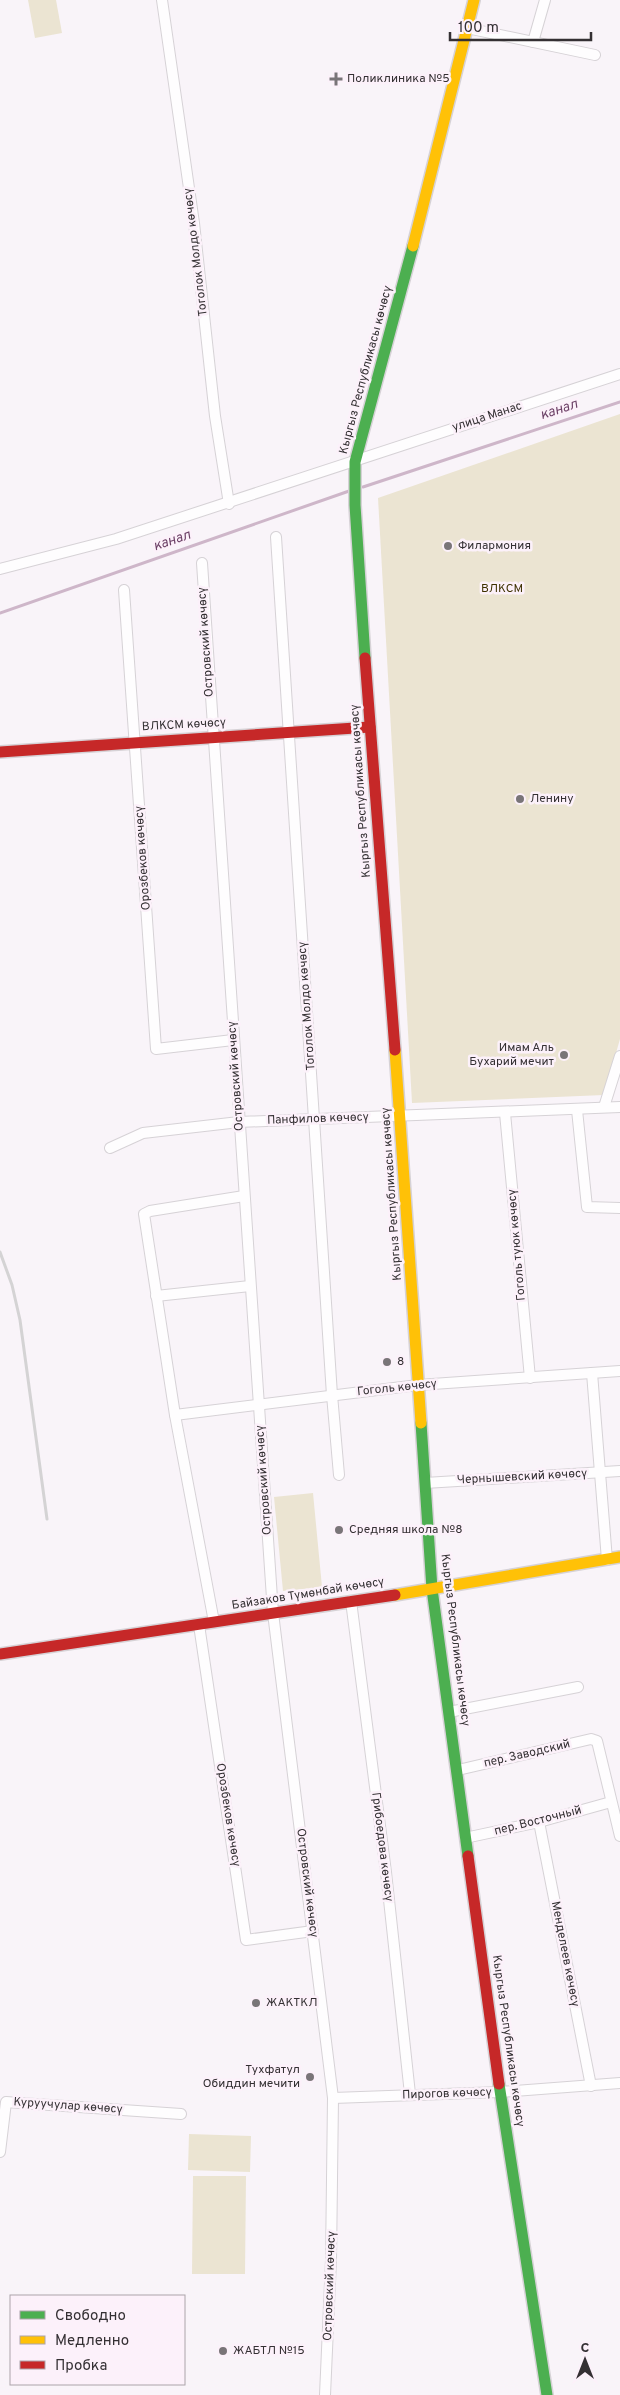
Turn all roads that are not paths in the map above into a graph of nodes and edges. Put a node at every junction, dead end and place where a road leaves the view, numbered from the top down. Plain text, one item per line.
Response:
1 (162, 0) edge
2 (474, 0) edge
3 (545, 0) edge
4 (467, 28) junction
5 (533, 42) junction
6 (595, 55) dead end
7 (620, 374) edge
8 (355, 462) junction
9 (229, 504) junction
10 (276, 537) dead end
11 (202, 563) dead end
12 (0, 569) edge
13 (124, 590) dead end
14 (370, 727) junction
15 (289, 733) junction
16 (212, 738) junction
17 (136, 742) junction
18 (0, 752) edge
19 (232, 1040) junction
20 (620, 1056) edge
21 (620, 1107) edge
22 (604, 1108) junction
23 (577, 1110) junction
24 (504, 1113) junction
25 (400, 1117) junction
26 (314, 1119) junction
27 (239, 1122) junction
28 (110, 1148) dead end
29 (244, 1196) junction
30 (620, 1208) edge
31 (250, 1286) junction
32 (156, 1296) junction
33 (620, 1371) edge
34 (592, 1373) junction
35 (530, 1378) junction
36 (418, 1385) junction
37 (332, 1395) junction
38 (258, 1404) junction
39 (175, 1415) junction
40 (620, 1471) edge
41 (599, 1473) junction
42 (339, 1475) dead end
43 (425, 1483) junction
44 (620, 1557) edge
45 (607, 1560) junction
46 (432, 1589) junction
47 (351, 1601) junction
48 (273, 1613) junction
49 (214, 1622) junction
50 (199, 1625) junction
51 (0, 1654) edge
52 (578, 1687) dead end
53 (449, 1712) junction
54 (458, 1770) junction
55 (611, 1802) junction
56 (539, 1822) junction
57 (620, 1836) edge
58 (466, 1838) junction
59 (312, 1931) junction
60 (620, 2084) edge
61 (590, 2086) junction
62 (500, 2092) junction
63 (410, 2094) junction
64 (333, 2098) junction
65 (180, 2114) dead end
66 (0, 2152) edge
67 (325, 2395) edge
68 (547, 2395) edge

1 - 9 street, Тоголок Молдо көчөсү
2 - 4 main road, Кыргыз Республикасы көчөсү
3 - 5 street
4 - 5 street
4 - 8 main road, Кыргыз Республикасы көчөсү
5 - 6 street
7 - 8 street, улица Манас
8 - 9 street, улица Манас
8 - 14 main road, Кыргыз Республикасы көчөсү
9 - 12 street, улица Манас
10 - 15 street, Тоголок Молдо көчөсү
11 - 16 street, Островский көчөсү
13 - 17 street, Орозбеков көчөсү
14 - 15 main road, ВЛКСМ көчөсү
14 - 25 main road, Кыргыз Республикасы көчөсү
15 - 16 main road, ВЛКСМ көчөсү
15 - 26 street, Тоголок Молдо көчөсү
16 - 17 main road, ВЛКСМ көчөсү
16 - 19 street, Островский көчөсү
17 - 18 main road, ВЛКСМ көчөсү
17 - 19 street, Орозбеков көчөсү
19 - 27 street, Островский көчөсү
20 - 22 street
21 - 22 street, Панфилов көчөсү
22 - 23 street, Панфилов көчөсү
23 - 24 street, Панфилов көчөсү
23 - 30 street
24 - 25 street, Панфилов көчөсү
24 - 35 street, Гоголь туюк көчөсү
25 - 26 street, Панфилов көчөсү
25 - 36 main road, Кыргыз Республикасы көчөсү
26 - 27 street, Панфилов көчөсү
26 - 37 street, Тоголок Молдо көчөсү
27 - 28 street, Панфилов көчөсү
27 - 29 street, Островский көчөсү
29 - 31 street, Островский көчөсү
29 - 32 street
31 - 32 street
31 - 38 street, Островский көчөсү
32 - 39 street
33 - 34 street, Гоголь көчөсү
34 - 35 street, Гоголь көчөсү
34 - 41 street
35 - 36 street, Гоголь көчөсү
36 - 37 street, Гоголь көчөсү
36 - 43 main road, Кыргыз Республикасы көчөсү
37 - 38 street, Гоголь көчөсү
37 - 42 street, Тоголок Молдо көчөсү
38 - 39 street, Гоголь көчөсү
38 - 48 street, Островский көчөсү
39 - 49 street
40 - 41 street, Чернышевский көчөсү
41 - 43 street, Чернышевский көчөсү
41 - 45 street
43 - 46 main road, Кыргыз Республикасы көчөсү
44 - 45 main road, Байзаков Түмөнбай көчөсү
45 - 46 main road, Байзаков Түмөнбай көчөсү
46 - 47 main road, Байзаков Түмөнбай көчөсү
46 - 53 main road, Кыргыз Республикасы көчөсү
47 - 48 main road, Байзаков Түмөнбай көчөсү
47 - 63 street, Грибоедова көчөсү
48 - 49 main road, Байзаков Түмөнбай көчөсү
48 - 59 street, Островский көчөсү
49 - 50 main road, Байзаков Түмөнбай көчөсү
50 - 51 main road, Байзаков Түмөнбай көчөсү
50 - 59 street, Орозбеков көчөсү
52 - 53 street
53 - 54 main road, Кыргыз Республикасы көчөсү
54 - 55 street, пер. Заводский
54 - 58 main road, Кыргыз Республикасы көчөсү
55 - 56 street, пер. Восточный
55 - 57 street
56 - 58 street, пер. Восточный
56 - 61 street, Менделеев көчөсү
58 - 62 main road, Кыргыз Республикасы көчөсү
59 - 64 street, Островский көчөсү
60 - 61 street, Пирогов көчөсү
61 - 62 street, Пирогов көчөсү
62 - 63 street, Пирогов көчөсү
62 - 68 main road, Кыргыз Республикасы көчөсү
63 - 64 street, Пирогов көчөсү
64 - 67 street, Островский көчөсү
65 - 66 street, Куруучулар көчөсү

